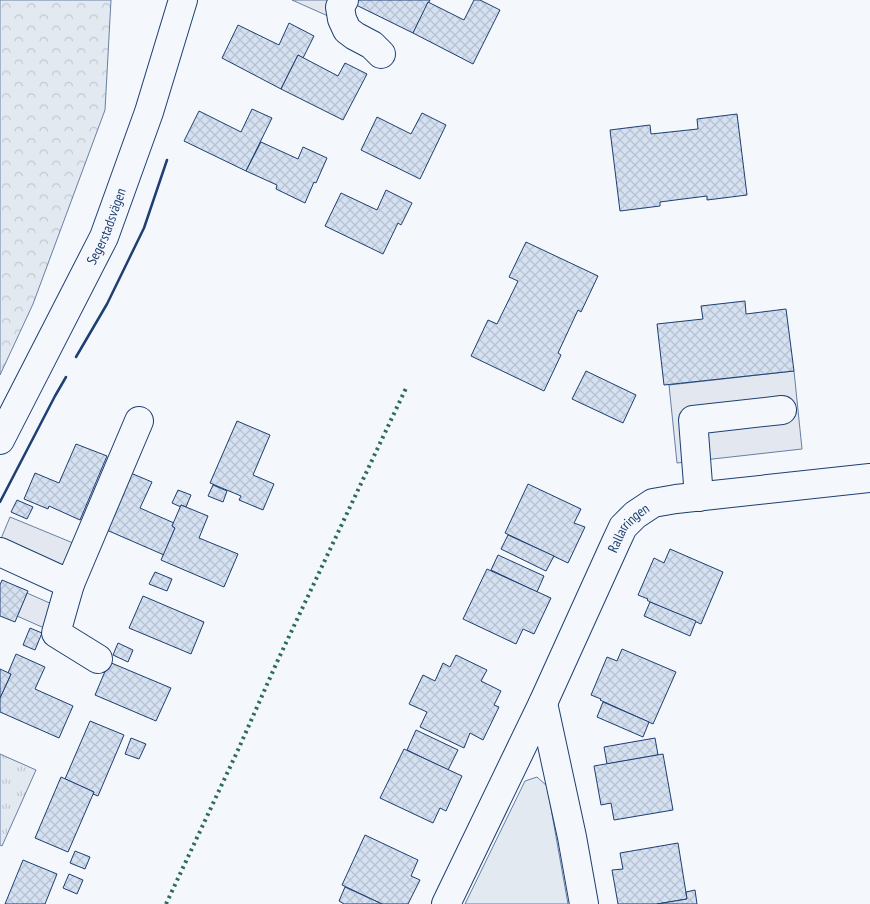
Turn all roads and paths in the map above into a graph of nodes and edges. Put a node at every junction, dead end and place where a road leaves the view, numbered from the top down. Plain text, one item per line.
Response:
1 (183, 0) edge
2 (344, 0) edge
3 (381, 54) dead end
4 (782, 410) dead end
5 (140, 421) dead end
6 (0, 440) edge
7 (870, 478) edge
8 (699, 497) junction
9 (0, 552) edge
10 (70, 584) junction
11 (98, 659) dead end
12 (543, 703) junction
13 (446, 904) edge
14 (584, 904) edge

1 - 6 street, Segerstadsvägen
2 - 3 street
4 - 8 street
5 - 10 street
7 - 8 street, Rallarringen
8 - 12 street, Rallarringen
9 - 10 street
10 - 11 street
12 - 13 street, Rallarringen
12 - 14 street

